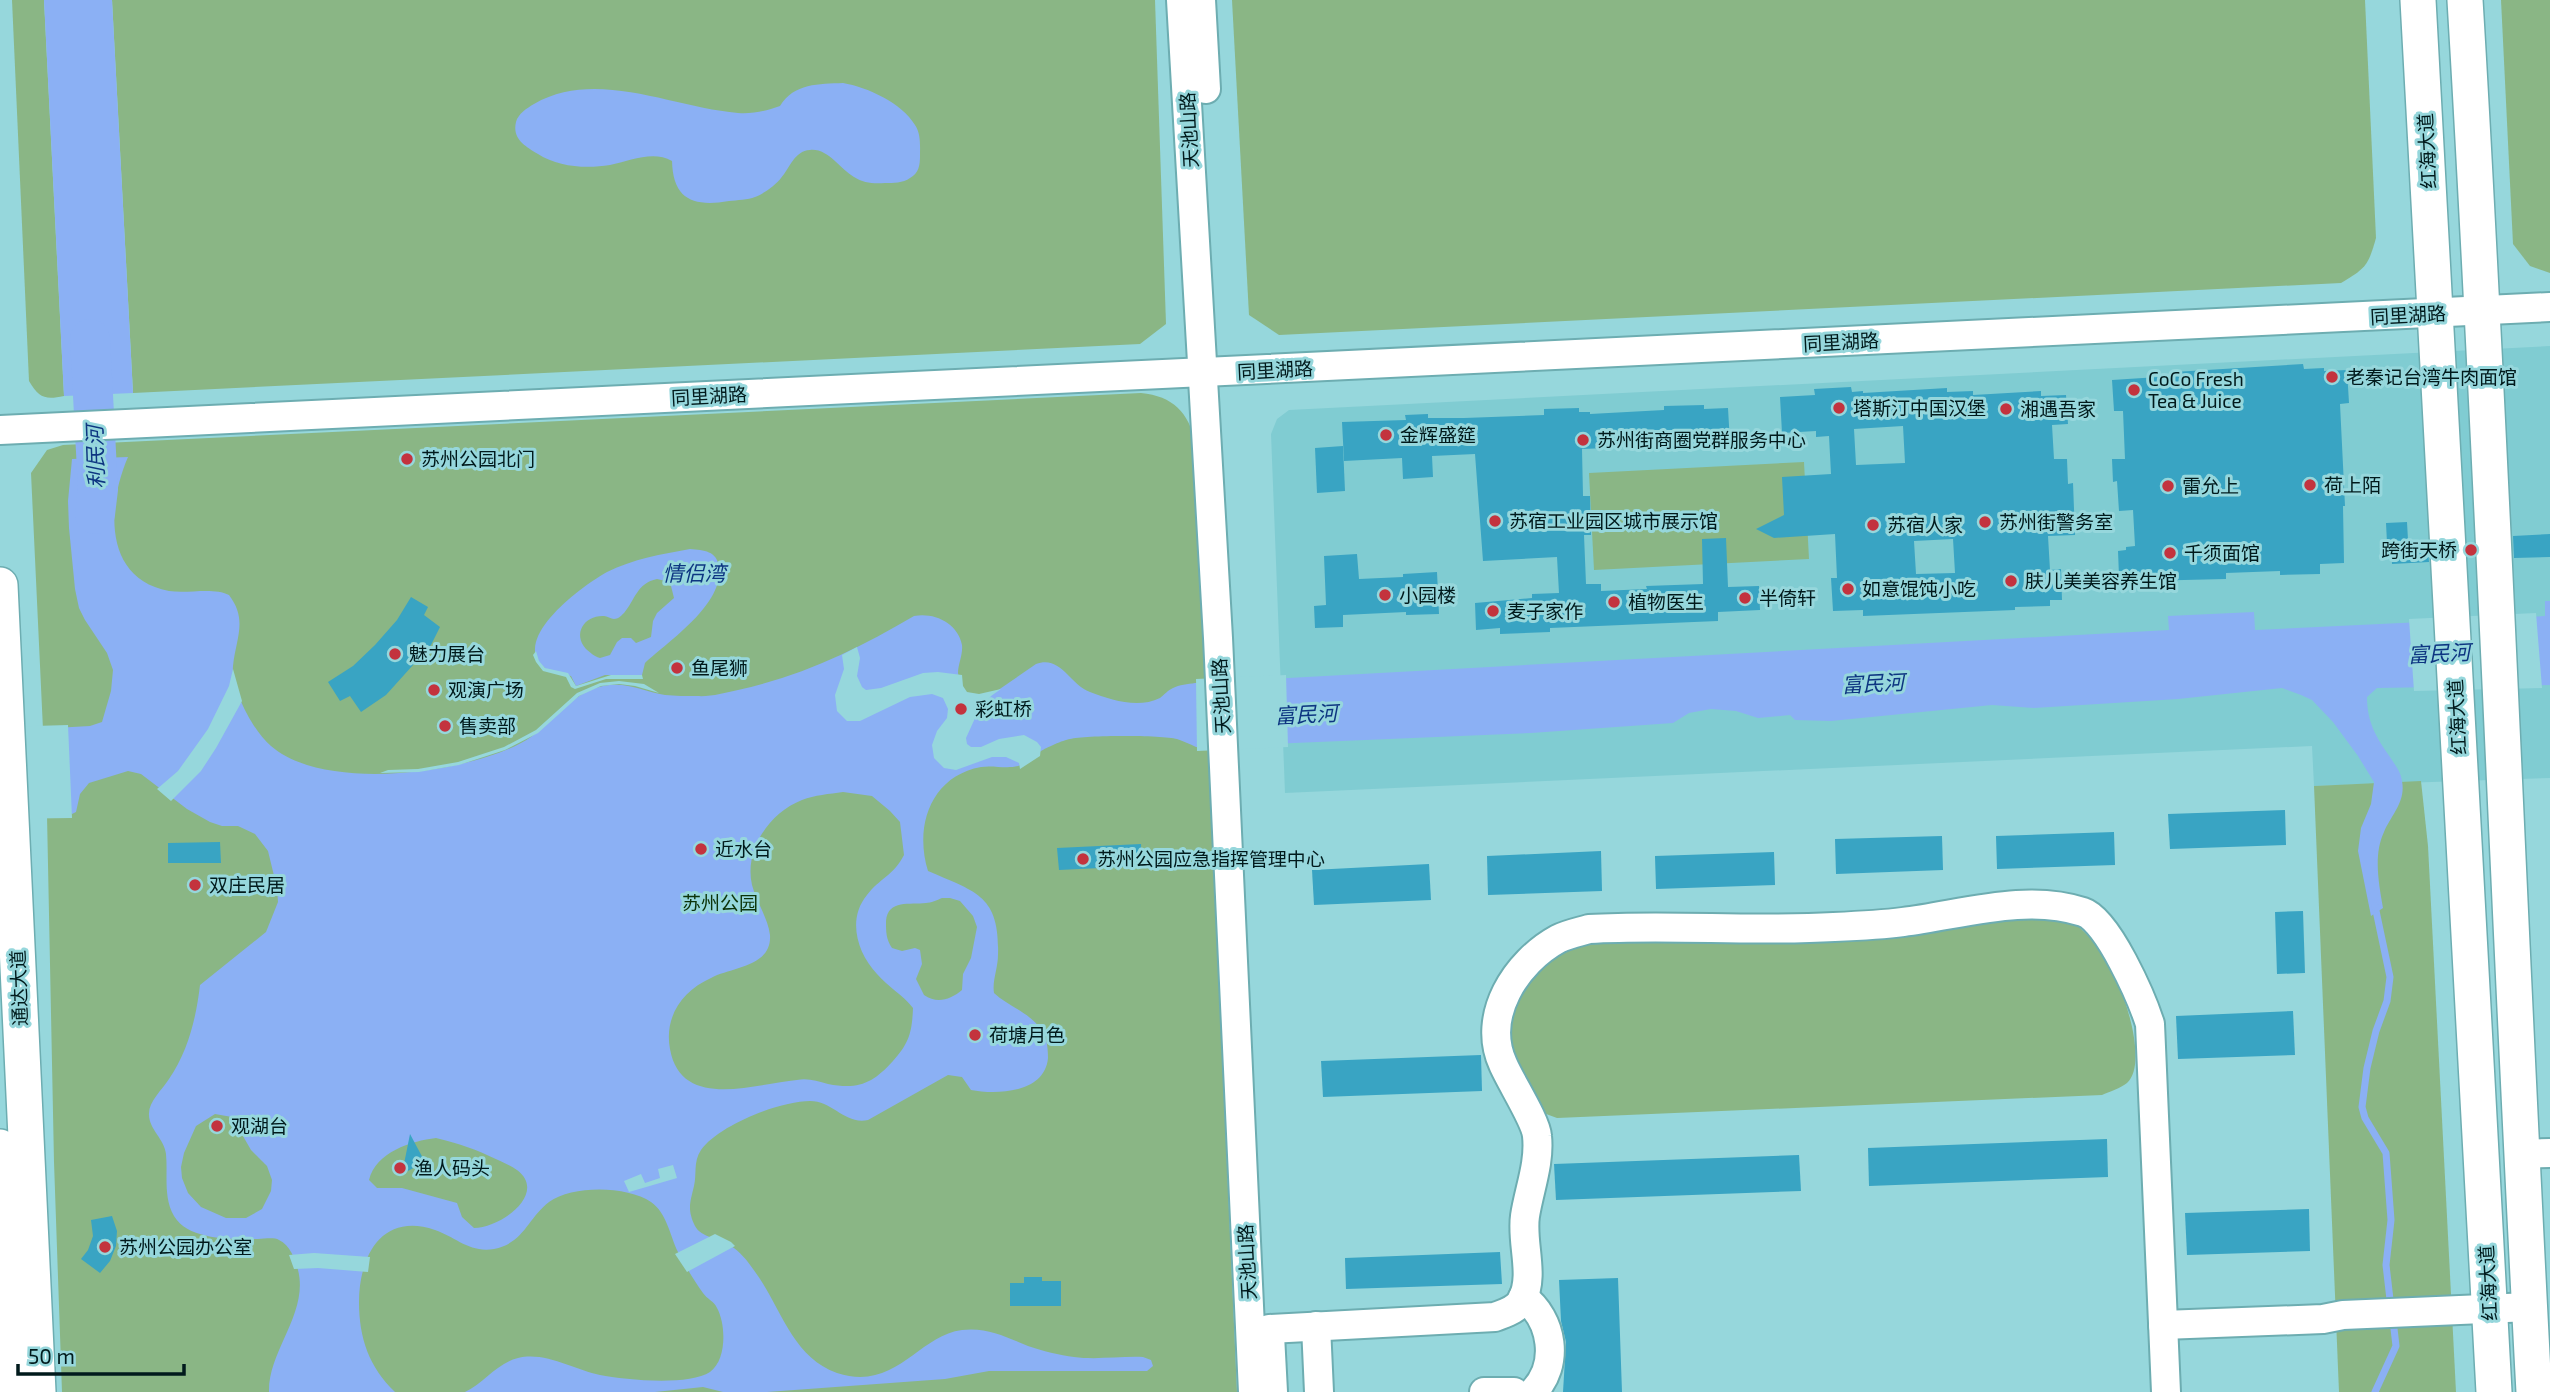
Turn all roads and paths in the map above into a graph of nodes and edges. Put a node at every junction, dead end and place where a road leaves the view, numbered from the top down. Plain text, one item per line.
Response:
1 (1181, 0) edge
2 (1202, 0) edge
3 (2418, 0) edge
4 (2465, 0) edge
5 (2550, 307) edge
6 (2484, 311) junction
7 (2437, 313) junction
8 (1212, 373) junction
9 (5, 429) edge
10 (0, 585) edge
11 (1234, 802) junction
12 (0, 1147) edge
13 (2536, 1163) edge
14 (1523, 1297) junction
15 (4, 1298) edge
16 (2530, 1307) junction
17 (2489, 1309) junction
18 (2163, 1318) junction
19 (1316, 1326) junction
20 (1269, 1329) junction
21 (13, 1392) edge
22 (38, 1392) edge
23 (1253, 1392) edge
24 (1273, 1392) edge
25 (1319, 1392) edge
26 (1485, 1392) edge
27 (1514, 1392) edge
28 (1532, 1392) edge
29 (2166, 1392) edge
30 (2494, 1392) edge
31 (2534, 1392) edge

1 - 8 street, 天池山路
2 - 8 street, 天池山路
3 - 7 main road, 红海大道
4 - 6 main road
5 - 6 street, 同里湖路
6 - 7 street, 同里湖路
6 - 13 main road
7 - 8 street, 同里湖路
7 - 17 main road, 红海大道
8 - 9 street, 同里湖路
8 - 11 street, 天池山路
10 - 22 main road, 通达大道
11 - 20 street, 天池山路
11 - 23 street, 天池山路
12 - 15 main road
13 - 16 main road
14 - 18 street
14 - 19 street
14 - 28 street
15 - 21 main road
16 - 17 street
16 - 31 main road
17 - 18 street
17 - 30 main road, 红海大道
18 - 29 street
19 - 20 street
19 - 25 street
20 - 24 street, 天池山路
26 - 27 street

